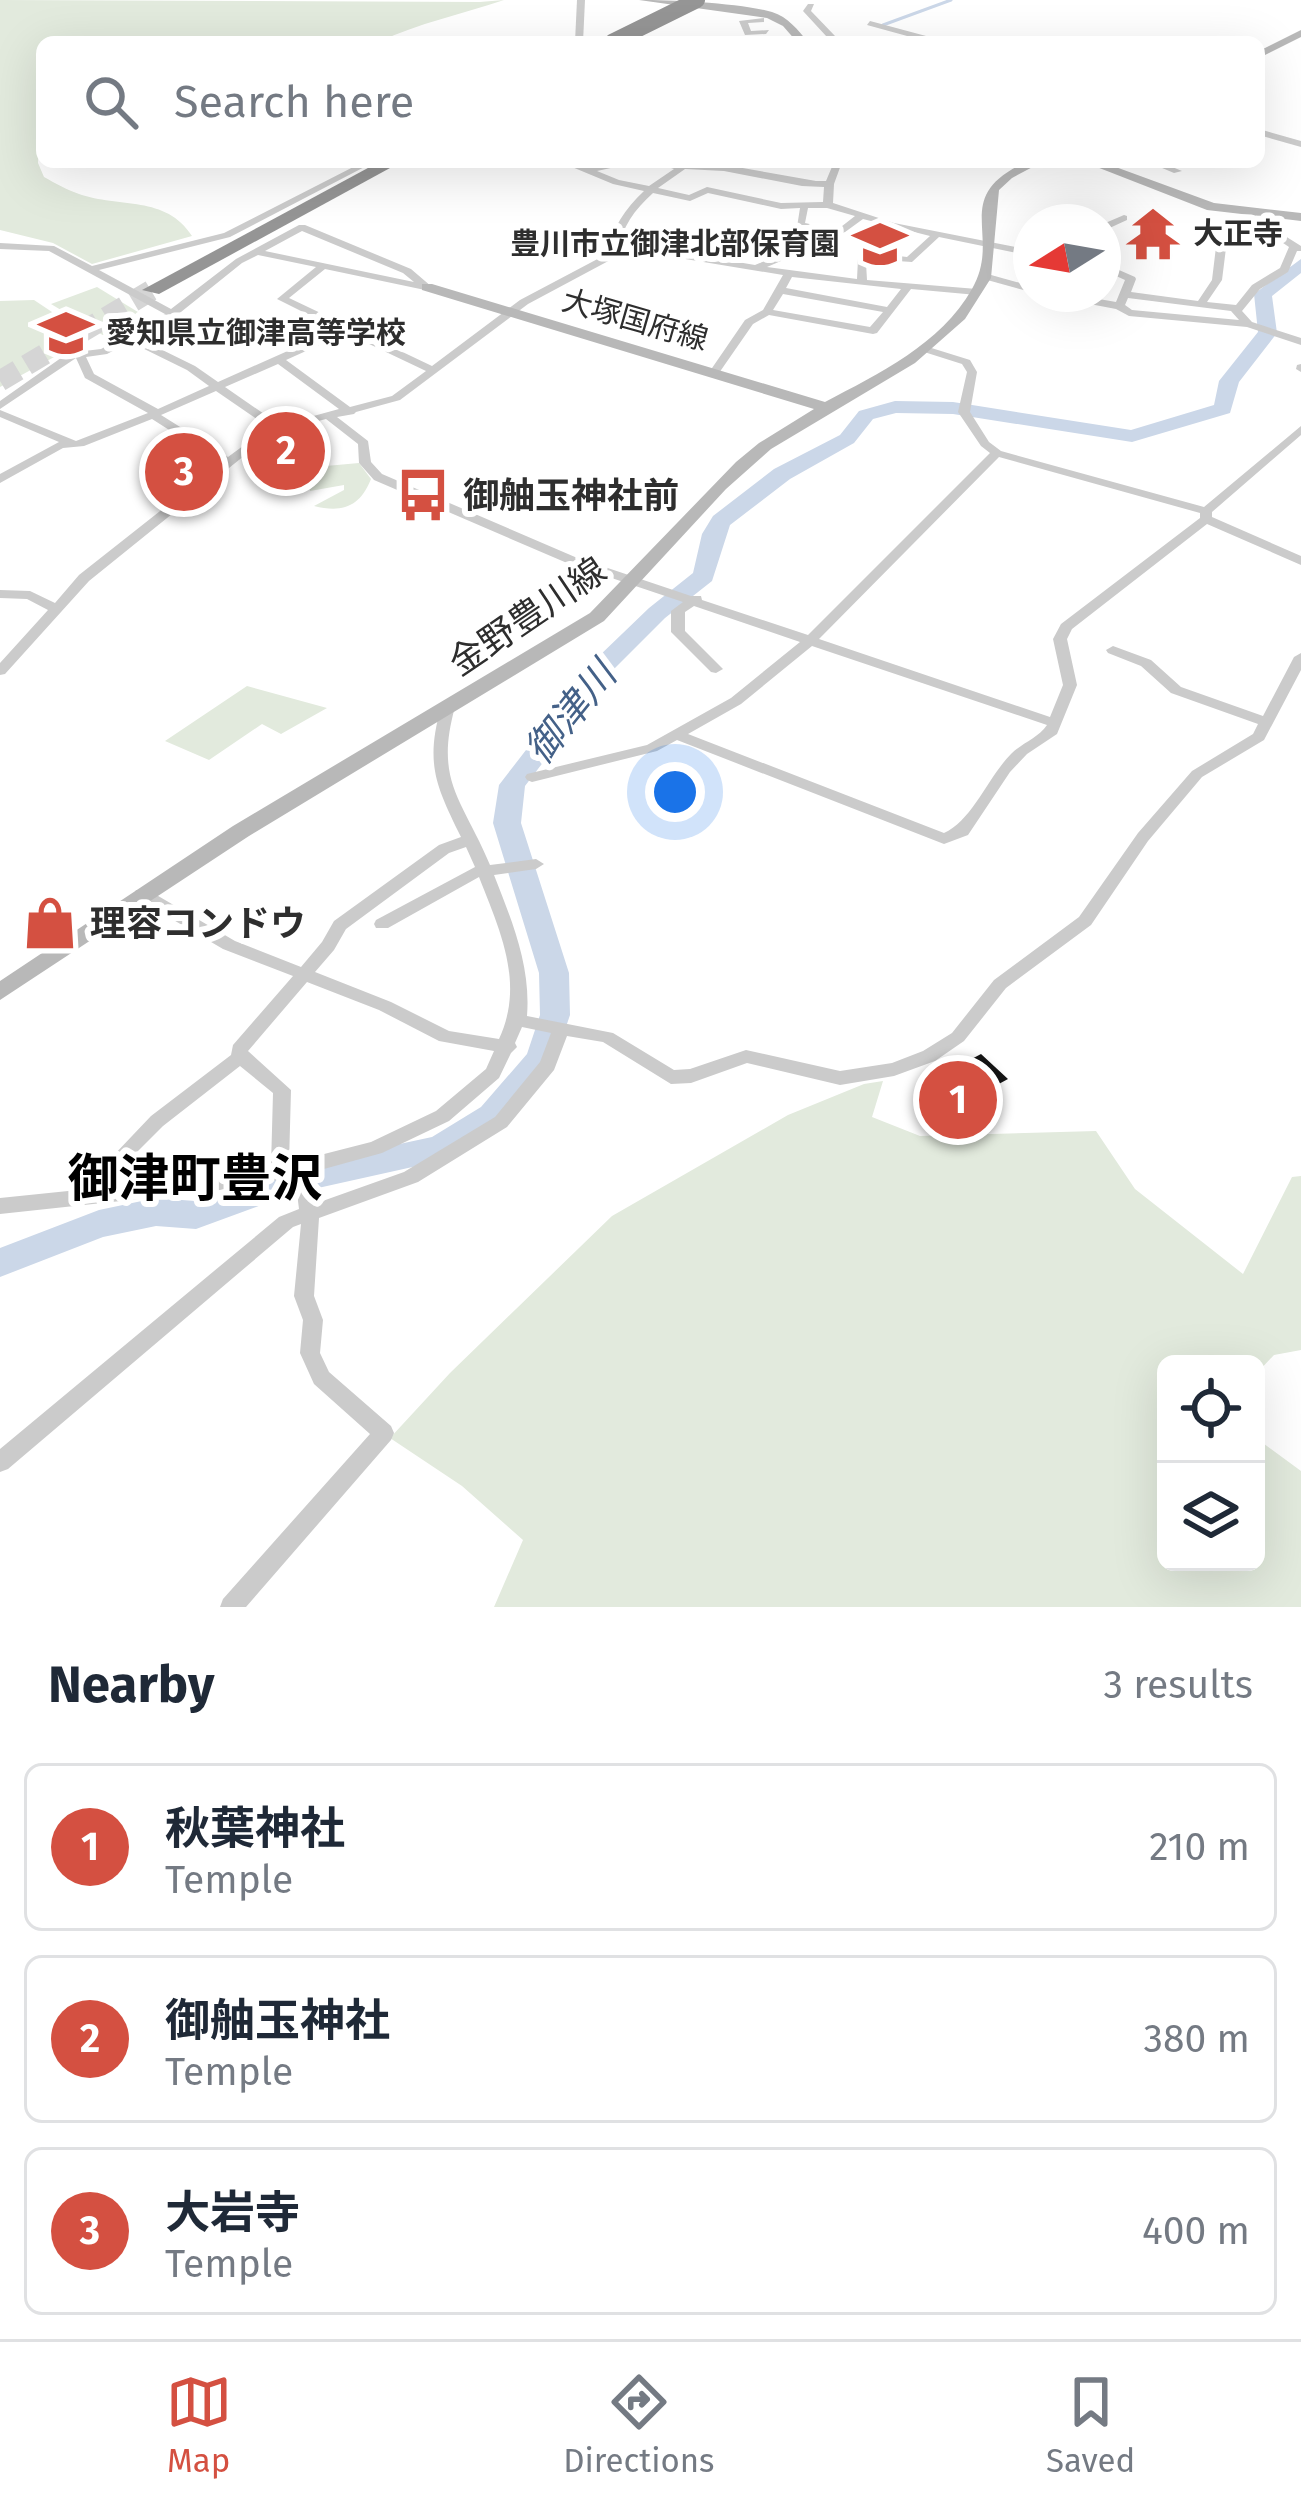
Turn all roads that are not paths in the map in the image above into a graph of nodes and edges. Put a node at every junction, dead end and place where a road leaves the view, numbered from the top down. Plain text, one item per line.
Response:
1 (581, 0) edge
2 (644, 0) edge
3 (692, 1) edge
4 (811, 6) dead end
5 (759, 16) junction
6 (1301, 33) edge
7 (579, 36) edge
8 (625, 36) edge
9 (759, 36) edge
10 (769, 36) edge
11 (797, 36) edge
12 (830, 36) edge
13 (875, 36) edge
14 (917, 36) edge
15 (1265, 52) edge
16 (1265, 134) edge
17 (1301, 144) edge
18 (358, 168) edge
19 (377, 168) edge
20 (578, 168) edge
21 (601, 168) edge
22 (680, 168) edge
23 (725, 168) edge
24 (836, 168) edge
25 (1023, 168) edge
26 (1112, 168) edge
27 (1168, 168) edge
28 (585, 171) junction
29 (1177, 171) dead end
30 (829, 184) junction
31 (652, 189) junction
32 (828, 205) junction
33 (804, 209) junction
34 (863, 215) junction
35 (1301, 217) edge
36 (1124, 218) dead end
37 (1121, 219) edge
38 (1261, 220) junction
39 (838, 232) junction
40 (936, 235) junction
41 (987, 244) junction
42 (0, 246) edge
43 (1297, 248) edge
44 (1013, 250) edge
45 (258, 252) junction
46 (612, 255) junction
47 (323, 266) junction
48 (758, 266) junction
49 (93, 269) junction
50 (790, 272) junction
51 (1121, 274) edge
52 (862, 281) junction
53 (981, 284) junction
54 (909, 286) junction
55 (428, 287) junction
56 (1013, 287) edge
57 (149, 289) tunnel mouth
58 (780, 290) junction
59 (1123, 300) junction
60 (1202, 302) junction
61 (889, 310) junction
62 (1238, 310) junction
63 (510, 311) junction
64 (767, 311) junction
65 (172, 314) junction
66 (1248, 324) junction
67 (344, 330) junction
68 (130, 338) junction
69 (1301, 342) edge
70 (925, 349) junction
71 (79, 353) junction
72 (281, 362) junction
73 (435, 371) junction
74 (715, 371) junction
75 (216, 387) junction
76 (827, 408) junction
77 (0, 409) edge
78 (350, 412) junction
79 (154, 413) junction
80 (329, 416) junction
81 (1301, 429) edge
82 (280, 430) junction
83 (72, 442) junction
84 (998, 453) junction
85 (227, 462) junction
86 (0, 479) edge
87 (1206, 515) junction
88 (1301, 561) edge
89 (647, 583) junction
90 (0, 594) edge
91 (692, 598) junction
92 (55, 608) junction
93 (812, 639) junction
94 (1113, 650) dead end
95 (1301, 657) edge
96 (716, 669) dead end
97 (0, 670) edge
98 (448, 707) junction
99 (1054, 723) junction
100 (1268, 723) junction
101 (680, 736) junction
102 (532, 777) dead end
103 (469, 839) junction
104 (536, 864) dead end
105 (485, 871) junction
106 (142, 894) junction
107 (382, 924) dead end
108 (301, 973) junction
109 (0, 992) edge
110 (522, 1020) junction
111 (561, 1028) junction
112 (508, 1047) junction
113 (240, 1057) junction
114 (122, 1156) dead end
115 (280, 1172) junction
116 (303, 1172) junction
117 (0, 1206) edge
118 (308, 1208) junction
119 (0, 1462) edge
120 (231, 1607) edge

1 - 7 street
2 - 3 main road
3 - 5 main road
3 - 8 highway, bridge
4 - 12 street
5 - 9 street
5 - 10 street
5 - 11 main road
6 - 15 main road
13 - 14 street
16 - 17 street
18 - 49 street
19 - 57 highway
20 - 28 street
21 - 28 street
22 - 31 street
23 - 30 street
24 - 30 street
25 - 41 main road
26 - 38 main road
27 - 29 street
28 - 31 street
30 - 32 street
31 - 33 street
31 - 46 street
32 - 33 street
32 - 34 street
33 - 39 street
34 - 39 street
34 - 40 street
35 - 38 main road
36 - 37 street
38 - 43 street
38 - 60 street
39 - 48 street
40 - 41 street
40 - 52 street
41 - 44 street
41 - 53 main road
42 - 49 street
43 - 62 street
45 - 47 street
45 - 55 street
45 - 65 street
46 - 48 street
46 - 63 street
47 - 55 street
47 - 67 street
48 - 50 street
49 - 65 street
50 - 52 street
50 - 58 street
51 - 59 street
52 - 54 street
53 - 54 street
53 - 56 street
53 - 70 main road, 金野豊川線
54 - 61 street
55 - 63 main road, 大塚国府線
58 - 61 street
58 - 64 street
59 - 60 street
59 - 66 street
60 - 62 street
61 - 64 street
62 - 66 street
63 - 73 street
63 - 74 main road, 大塚国府線
64 - 74 street
65 - 68 street
66 - 69 street
67 - 72 street
67 - 73 street
68 - 71 street
68 - 75 street
70 - 76 main road, 金野豊川線
70 - 84 street
71 - 77 street
71 - 79 street
72 - 75 street
72 - 78 street
73 - 78 street
74 - 76 main road, 大塚国府線
75 - 79 street
75 - 82 street
76 - 89 main road, 金野豊川線
77 - 83 street
78 - 80 street
79 - 83 street
79 - 85 street
80 - 82 street
80 - 89 street
81 - 87 street
82 - 85 street
83 - 86 street
84 - 87 street
84 - 93 street
85 - 92 street
87 - 88 street
87 - 99 street
89 - 91 street
89 - 98 main road, 金野豊川線
90 - 92 street
91 - 93 street
91 - 96 street
92 - 97 street
93 - 99 street
93 - 101 street
94 - 100 street
95 - 100 street
98 - 103 street
98 - 106 main road, 金野豊川線
99 - 101 street
100 - 111 street
101 - 102 street
103 - 105 street
103 - 108 street
104 - 105 street
105 - 107 street
105 - 110 street
106 - 108 street
106 - 109 main road, 金野豊川線
108 - 112 street
108 - 113 street
110 - 111 street
110 - 112 street
111 - 118 street
112 - 116 street
113 - 114 street
113 - 115 street
115 - 116 street
115 - 117 street
116 - 118 street
118 - 119 street
118 - 120 street

